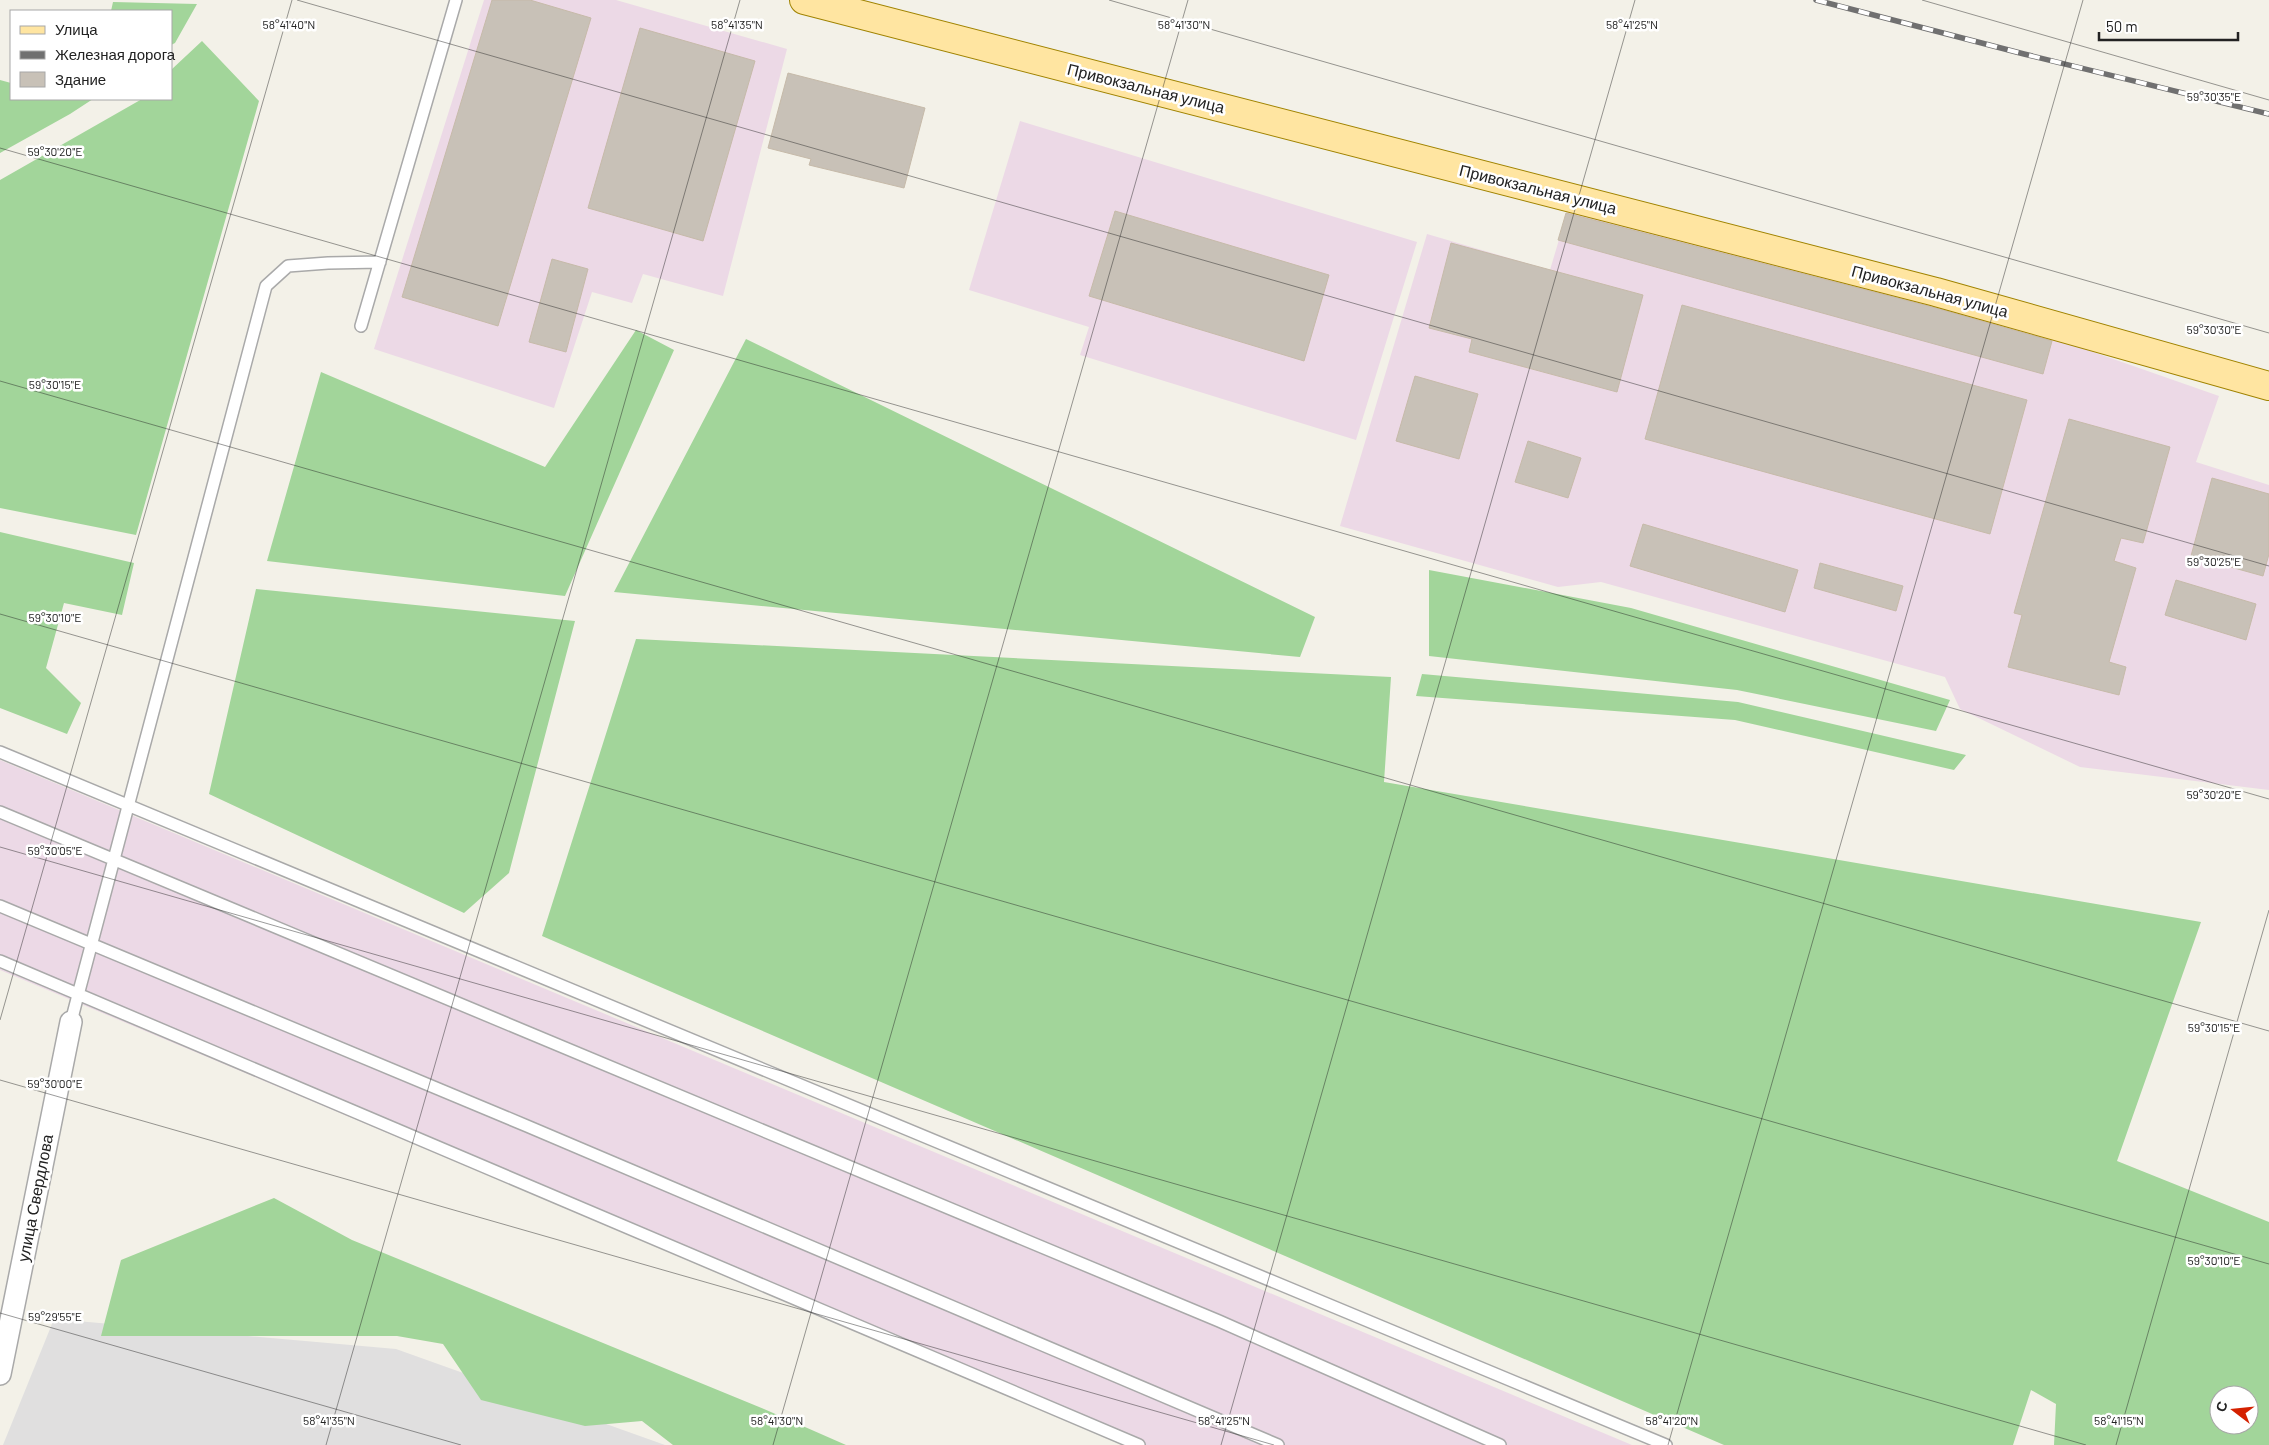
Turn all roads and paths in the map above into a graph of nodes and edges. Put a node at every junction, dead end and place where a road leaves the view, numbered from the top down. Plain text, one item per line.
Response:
1 (456, 0) edge
2 (804, 0) edge
3 (380, 262) junction
4 (362, 326) dead end
5 (2269, 386) edge
6 (0, 752) edge
7 (128, 805) junction
8 (0, 812) edge
9 (114, 860) junction
10 (0, 906) edge
11 (91, 945) junction
12 (0, 962) edge
13 (78, 995) junction
14 (71, 1022) joint
15 (0, 1374) edge
16 (1139, 1445) edge
17 (1278, 1445) edge
18 (1500, 1445) edge
19 (1666, 1445) edge

1 - 3 lane
2 - 5 main road, Привокзальная улица
3 - 4 lane
3 - 7 lane
6 - 7 lane
7 - 9 lane
7 - 19 lane
8 - 9 lane
9 - 11 lane
9 - 18 lane
10 - 11 lane
11 - 13 lane
11 - 17 lane
12 - 13 lane
13 - 14 lane
13 - 16 lane
14 - 15 street, улица Свердлова

